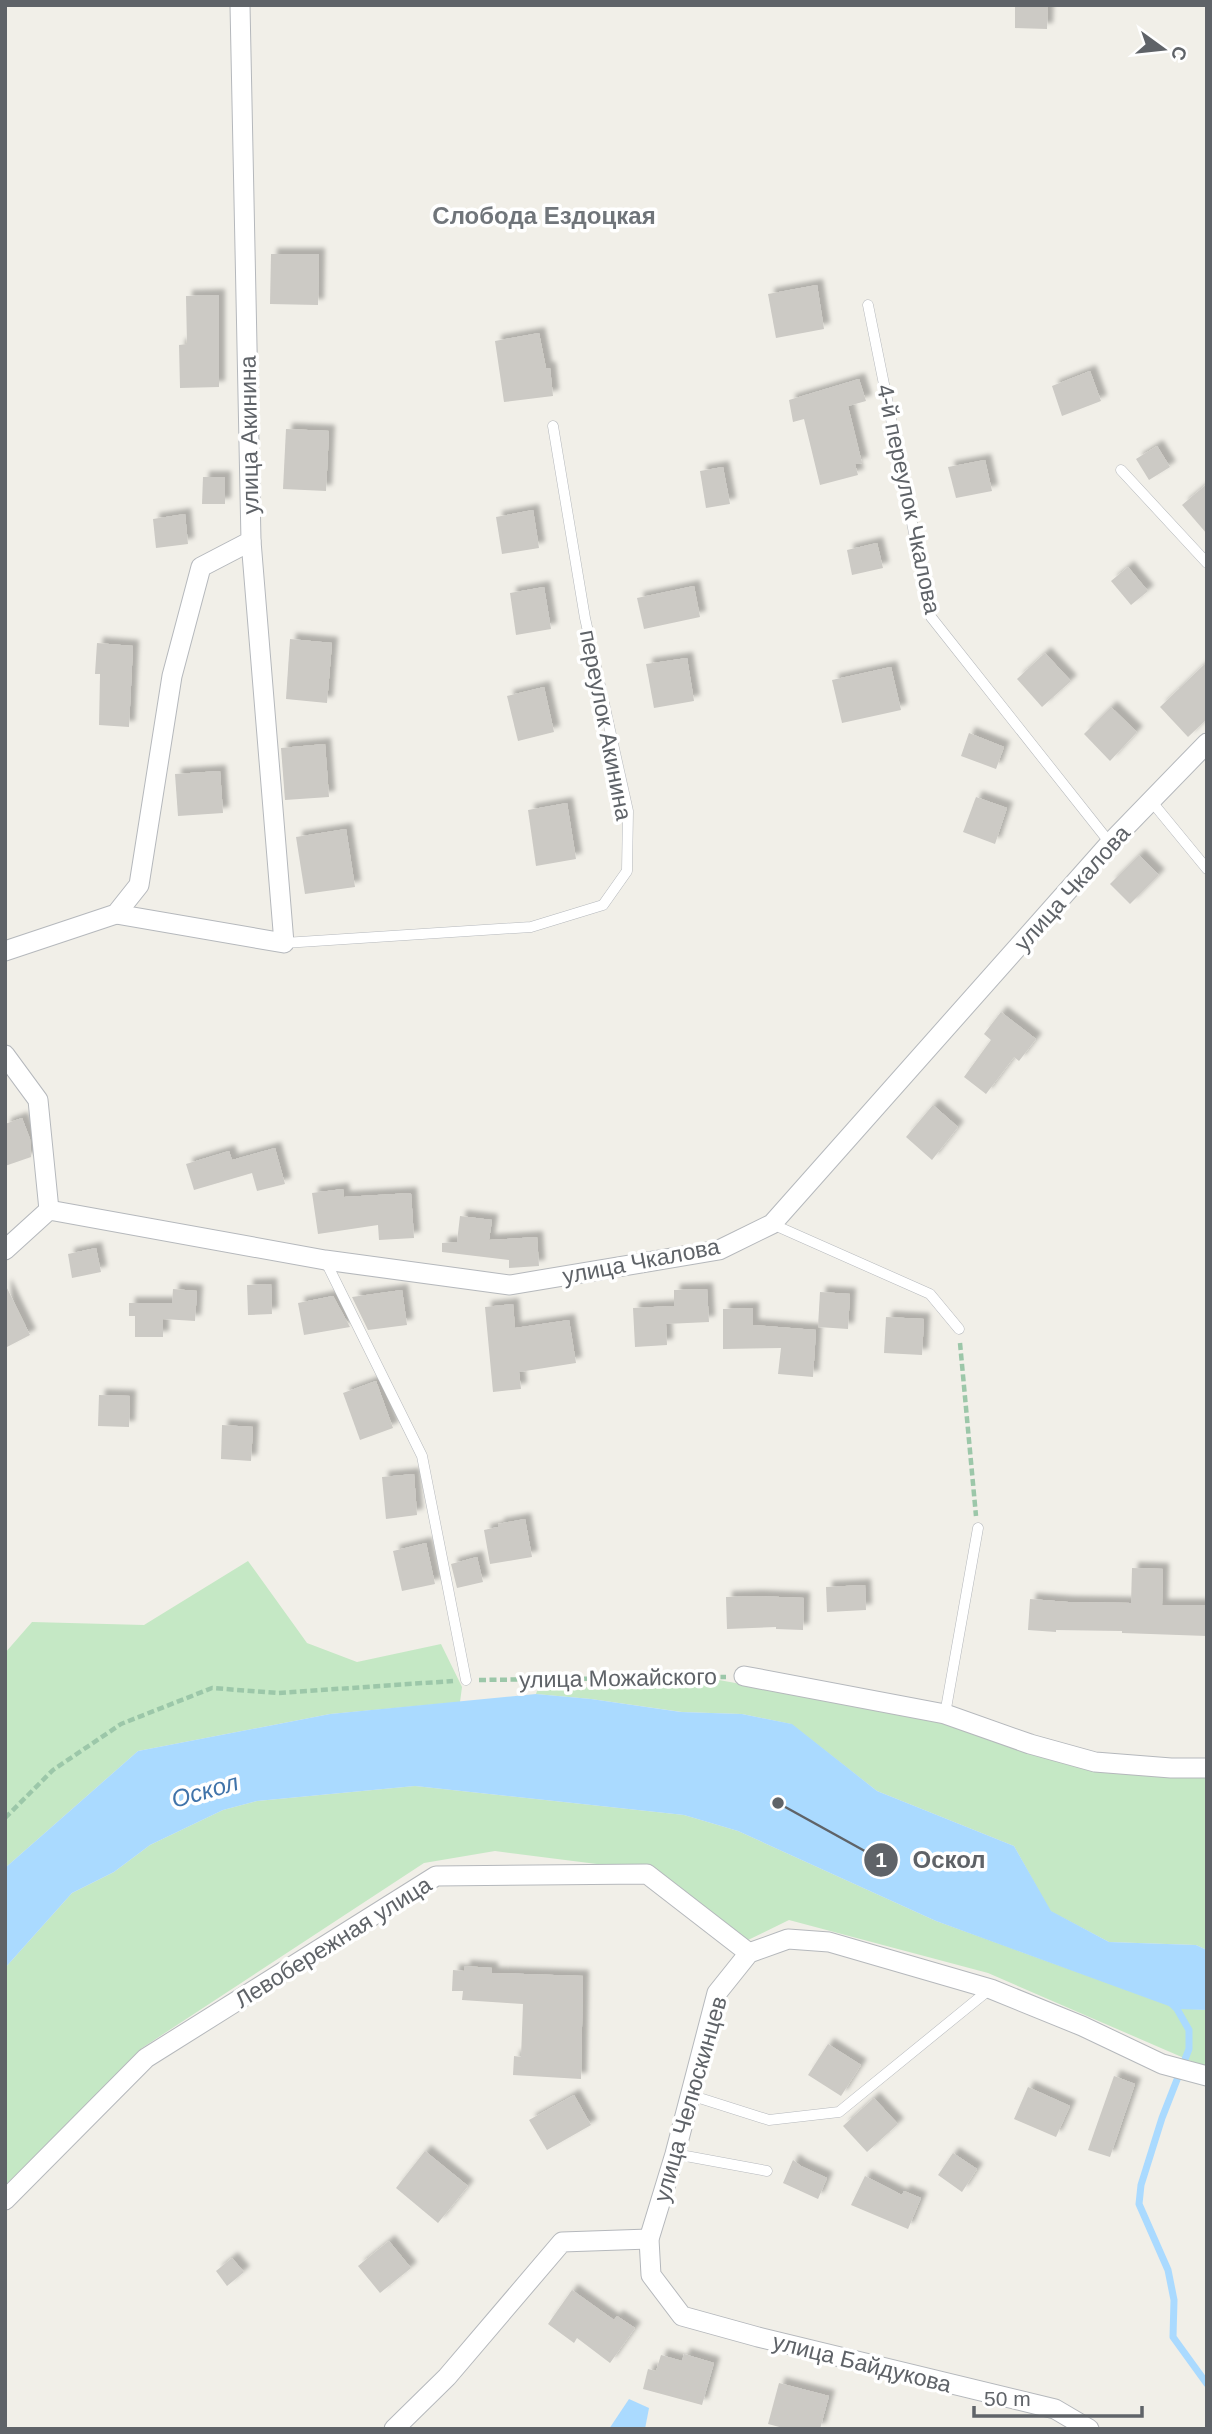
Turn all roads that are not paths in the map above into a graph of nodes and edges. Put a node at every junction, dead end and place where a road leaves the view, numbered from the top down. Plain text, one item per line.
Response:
1 (240, 5) edge
2 (868, 305) dead end
3 (554, 426) dead end
4 (1121, 470) dead end
5 (251, 541) junction
6 (1207, 563) edge
7 (1207, 743) edge
8 (1152, 802) junction
9 (1110, 844) junction
10 (1207, 869) edge
11 (116, 914) junction
12 (284, 943) junction
13 (5, 951) edge
14 (5, 1055) edge
15 (49, 1210) junction
16 (772, 1224) junction
17 (5, 1250) edge
18 (325, 1260) junction
19 (959, 1329) road end
20 (978, 1528) road end
21 (744, 1676) road end
22 (466, 1680) road end
23 (946, 1714) junction
24 (1207, 1768) edge
25 (749, 1953) junction
26 (991, 1989) junction
27 (1207, 2076) edge
28 (690, 2095) junction
29 (675, 2154) junction
30 (767, 2171) dead end
31 (5, 2200) edge
32 (649, 2239) junction
33 (652, 2275) joint
34 (394, 2429) edge
35 (1089, 2429) edge

1 - 5 street, улица Акинина
2 - 9 lane, 4-й переулок Чкалова
3 - 12 lane, переулок Акинина
4 - 6 lane
5 - 11 street, улица Акинина
5 - 12 street
7 - 8 street, улица Чкалова
8 - 9 street, улица Чкалова
8 - 10 lane
9 - 16 street, улица Чкалова
11 - 12 street
11 - 13 street
14 - 15 street
15 - 17 street
15 - 18 street, улица Чкалова
16 - 18 street, улица Чкалова
16 - 19 lane
18 - 22 lane
20 - 23 lane
21 - 23 street, улица Можайского
23 - 24 street, улица Можайского
25 - 26 street
25 - 28 street, улица Челюскинцев
25 - 31 street, Левобережная улица
26 - 27 street
26 - 28 lane
28 - 29 street, улица Челюскинцев
29 - 30 lane
29 - 32 street, улица Челюскинцев
32 - 33 street, улица Челюскинцев
32 - 34 street
33 - 35 street, улица Байдукова

